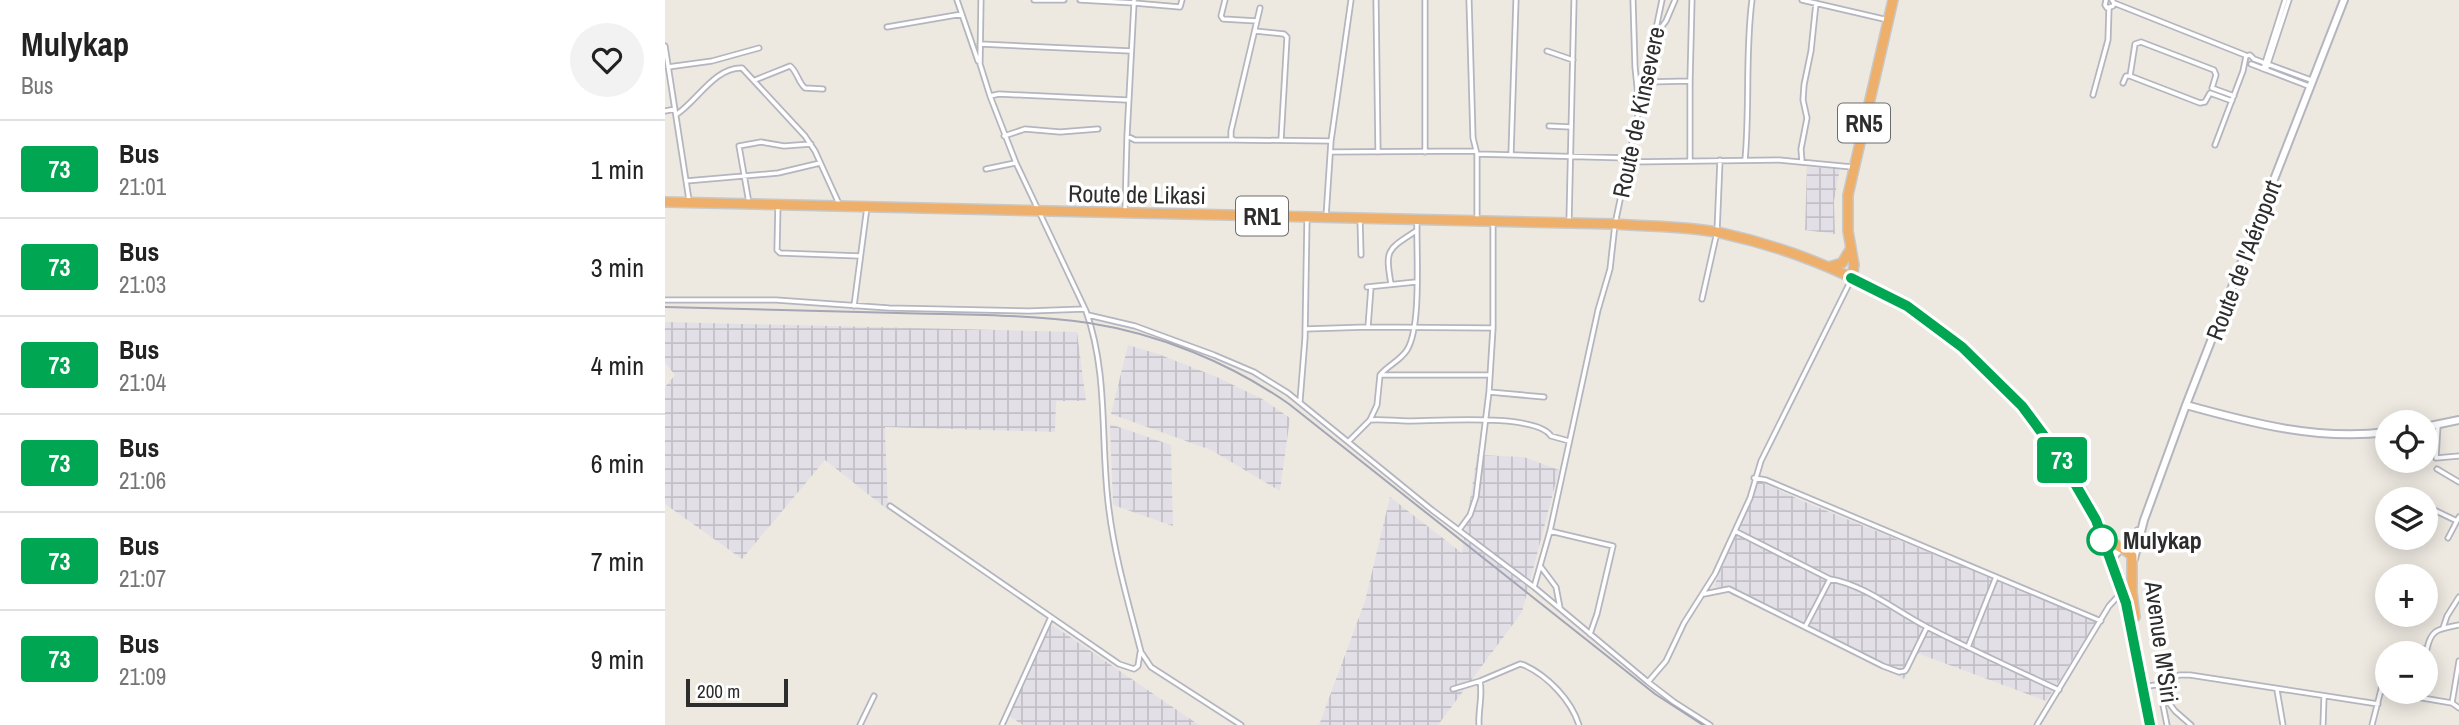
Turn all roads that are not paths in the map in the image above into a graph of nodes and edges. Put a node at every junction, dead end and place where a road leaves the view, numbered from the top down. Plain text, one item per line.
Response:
1 (957, 0) edge
2 (981, 0) edge
3 (1034, 0) edge
4 (1064, 0) edge
5 (1080, 0) edge
6 (1088, 0) edge
7 (1182, 0) edge
8 (1225, 0) edge
9 (1351, 0) edge
10 (1376, 0) edge
11 (1425, 0) edge
12 (1469, 0) edge
13 (1516, 0) edge
14 (1574, 0) edge
15 (1633, 0) edge
16 (1662, 0) edge
17 (1675, 0) edge
18 (1692, 0) edge
19 (1752, 0) edge
20 (1802, 0) edge
21 (1893, 0) edge
22 (2287, 0) edge
23 (2344, 0) edge
24 (1120, 1) edge
25 (2111, 1) edge
26 (1134, 2) edge
27 (1816, 3) junction
28 (1260, 8) dead end
29 (2109, 8) junction
30 (962, 14) junction
31 (1889, 20) junction
32 (1257, 21) junction
33 (887, 27) dead end
34 (1255, 31) junction
35 (1653, 38) junction
36 (980, 44) junction
37 (665, 46) edge
38 (759, 48) dead end
39 (1131, 51) junction
40 (1547, 51) dead end
41 (2246, 56) junction
42 (2254, 59) junction
43 (1573, 60) junction
44 (2244, 63) junction
45 (980, 64) junction
46 (2251, 64) junction
47 (2266, 64) junction
48 (667, 66) edge
49 (2265, 69) junction
50 (2243, 71) junction
51 (2130, 76) junction
52 (755, 79) junction
53 (1690, 81) junction
54 (1645, 82) junction
55 (2123, 83) dead end
56 (2312, 84) junction
57 (823, 89) dead end
58 (2211, 91) junction
59 (2093, 94) dead end
60 (990, 96) junction
61 (2233, 99) junction
62 (1127, 100) junction
63 (1639, 108) junction
64 (665, 111) edge
65 (676, 111) junction
66 (1549, 125) dead end
67 (1571, 127) junction
68 (1098, 129) dead end
69 (1004, 136) junction
70 (1127, 136) junction
71 (1234, 140) junction
72 (1281, 140) junction
73 (1331, 141) junction
74 (811, 144) junction
75 (2215, 145) dead end
76 (1331, 152) junction
77 (1378, 152) junction
78 (1425, 152) junction
79 (1477, 153) junction
80 (1511, 154) junction
81 (1570, 155) junction
82 (1628, 160) junction
83 (1690, 160) junction
84 (1720, 160) junction
85 (1745, 160) junction
86 (1802, 162) junction
87 (820, 163) junction
88 (1016, 163) junction
89 (1854, 167) junction
90 (986, 169) dead end
91 (744, 175) junction
92 (686, 181) junction
93 (665, 202) edge
94 (689, 202) junction
95 (748, 203) junction
96 (778, 204) junction
97 (840, 206) junction
98 (867, 206) junction
99 (1039, 211) junction
100 (1125, 213) junction
101 (1307, 217) junction
102 (1326, 218) junction
103 (1360, 219) junction
104 (1476, 222) junction
105 (1493, 222) junction
106 (1569, 224) junction
107 (1615, 224) junction
108 (1417, 225) junction
109 (1717, 232) junction
110 (1850, 248) junction
111 (1361, 255) dead end
112 (860, 256) junction
113 (1854, 265) junction
114 (1829, 267) junction
115 (1851, 278) junction
116 (1416, 282) junction
117 (1391, 284) junction
118 (1875, 289) junction
119 (1702, 299) dead end
120 (665, 300) edge
121 (853, 306) junction
122 (1085, 309) junction
123 (1088, 315) junction
124 (1368, 327) junction
125 (1415, 328) junction
126 (1493, 328) junction
127 (1305, 329) junction
128 (1380, 375) junction
129 (1491, 375) junction
130 (1489, 392) junction
131 (1544, 397) dead end
132 (1300, 401) junction
133 (2186, 405) junction
134 (1370, 420) junction
135 (1486, 420) junction
136 (2459, 420) edge
137 (2438, 425) edge
138 (2375, 433) edge
139 (1349, 441) junction
140 (1570, 441) junction
141 (2459, 456) edge
142 (2438, 458) edge
143 (2438, 470) edge
144 (1754, 478) junction
145 (2459, 482) edge
146 (890, 506) dead end
147 (2438, 511) edge
148 (2458, 519) edge
149 (2144, 520) junction
150 (1459, 530) junction
151 (2099, 530) junction
152 (1550, 531) junction
153 (1735, 531) junction
154 (2448, 538) dead end
155 (2121, 549) junction
156 (2111, 563) junction
157 (2133, 564) junction
158 (1541, 567) junction
159 (1996, 577) junction
160 (1830, 579) junction
161 (2132, 580) junction
162 (1534, 587) junction
163 (2120, 587) junction
164 (1702, 595) junction
165 (2459, 597) edge
166 (1560, 608) junction
167 (1051, 617) junction
168 (2101, 621) junction
169 (2459, 625) edge
170 (1805, 627) junction
171 (1927, 627) junction
172 (2443, 628) junction
173 (1590, 634) junction
174 (2429, 641) edge
175 (1968, 647) junction
176 (1140, 652) junction
177 (2459, 661) edge
178 (1480, 681) junction
179 (1648, 681) junction
180 (2159, 685) junction
181 (2149, 686) junction
182 (1453, 689) dead end
183 (2059, 690) junction
184 (2277, 690) junction
185 (2160, 691) junction
186 (874, 696) dead end
187 (2323, 697) junction
188 (2438, 700) edge
189 (2375, 704) edge
190 (2378, 704) edge
191 (2452, 704) junction
192 (2459, 708) edge
193 (860, 725) edge
194 (1002, 725) edge
195 (1241, 725) edge
196 (1479, 725) edge
197 (1579, 725) edge
198 (1710, 725) edge
199 (2037, 725) edge
200 (2150, 725) edge
201 (2155, 725) edge
202 (2167, 725) edge
203 (2191, 725) edge
204 (2284, 725) edge
205 (2323, 725) edge
206 (2372, 725) edge

1 - 30 street
2 - 36 street
3 - 4 street
5 - 6 street
6 - 24 street
7 - 26 street
8 - 32 street
9 - 73 street
10 - 77 street
11 - 78 street
12 - 79 street
13 - 80 street
14 - 43 street
15 - 63 street
16 - 35 street, Route de Kinsevere
17 - 35 street
18 - 53 street
19 - 85 street
20 - 27 street
21 - 31 highway, RN5
22 - 47 street
23 - 56 main road, Route de l'Aéroport
24 - 26 street
25 - 29 street
25 - 29 street
25 - 41 street
26 - 39 street
27 - 31 street
27 - 86 street
28 - 32 street
29 - 59 street
30 - 33 street
30 - 45 street
31 - 89 highway, RN5
32 - 34 street
34 - 71 street
34 - 72 street
35 - 54 street, Route de Kinsevere
36 - 39 street
36 - 45 street
37 - 48 street
38 - 48 street
39 - 62 street
40 - 43 street
41 - 42 street
41 - 44 street
42 - 46 street
42 - 47 street
43 - 67 street
44 - 46 street
44 - 50 street
45 - 60 street
46 - 49 street
46 - 50 street
47 - 49 street
47 - 56 street
48 - 65 street
49 - 56 street
50 - 61 street
51 - 55 street
51 - 58 street
51 - 58 street
52 - 57 street
52 - 65 street
52 - 74 street
53 - 54 street
53 - 83 street
54 - 63 street, Route de Kinsevere
56 - 133 main road, Route de l'Aéroport
58 - 61 street
60 - 62 street
60 - 69 street
61 - 75 street
62 - 70 street
63 - 82 street, Route de Kinsevere
64 - 65 street
65 - 92 street
66 - 67 street
67 - 81 street
68 - 69 street
69 - 88 street
70 - 71 street
70 - 100 street
71 - 72 street
72 - 73 street
73 - 76 street
74 - 87 street
74 - 91 street
76 - 77 street
76 - 102 street
77 - 78 street
78 - 79 street
79 - 80 street
79 - 104 street
80 - 81 street
81 - 82 street
81 - 106 street
82 - 83 street
82 - 107 street, Route de Kinsevere
83 - 84 street
84 - 85 street
84 - 109 street
85 - 86 street
86 - 89 street
87 - 91 street
87 - 97 street
88 - 90 street
88 - 99 street
89 - 110 highway, RN5
91 - 92 street
91 - 95 street
92 - 94 street
93 - 94 highway, Route de Likasi / RN1
94 - 95 highway, Route de Likasi / RN1
95 - 96 highway, Route de Likasi / RN1
96 - 97 highway, Route de Likasi / RN1
96 - 112 street
97 - 98 highway, Route de Likasi / RN1
98 - 99 highway, Route de Likasi / RN1
98 - 112 street
99 - 100 highway, Route de Likasi / RN1
99 - 122 street
100 - 101 highway, Route de Likasi / RN1
101 - 102 highway, Route de Likasi / RN1
101 - 127 street
102 - 103 highway, Route de Likasi / RN1
103 - 108 highway, Route de Likasi / RN1
103 - 111 street
104 - 105 highway, Route de Likasi / RN1
104 - 108 highway, Route de Likasi / RN1
105 - 106 highway, Route de Likasi / RN1
105 - 126 street
106 - 107 highway, Route de Likasi / RN1
107 - 109 highway, Route de Likasi / RN1
107 - 140 street, Route de Kinsevere
108 - 116 street
108 - 117 street
109 - 114 highway, Route de Likasi / RN1
109 - 119 street
110 - 113 highway, RN5
110 - 114 highway
112 - 121 street
113 - 115 highway, RN5
113 - 118 highway
114 - 115 highway, Route de Likasi / RN1
115 - 118 highway, Avenue M'Siri / RN1
115 - 144 street
116 - 117 street
116 - 125 street
117 - 124 street
118 - 151 highway, Avenue M'Siri / RN1
120 - 121 street
121 - 122 street
122 - 123 street
123 - 132 street
123 - 176 street
124 - 125 street
124 - 127 street
125 - 126 street
125 - 128 street
126 - 129 street
127 - 132 street
128 - 129 street
128 - 134 street
129 - 130 street
130 - 131 street
130 - 135 street
132 - 139 street
133 - 138 main road
133 - 149 main road, Route de l'Aéroport
134 - 135 street
134 - 139 street
135 - 140 street
135 - 150 street
136 - 137 main road
139 - 150 street
140 - 152 street, Route de Kinsevere
141 - 142 street
143 - 145 street
144 - 153 street
144 - 159 street
146 - 167 street
147 - 148 street
148 - 154 street
149 - 155 main road, Route de l'Aéroport
149 - 157 main road, Route de l'Aéroport
150 - 162 street
151 - 155 highway, RN1
151 - 156 highway, Avenue M'Siri / RN1
152 - 158 street, Route de Kinsevere
152 - 173 street
153 - 160 street
153 - 164 street
155 - 156 main road, Route de l'Aéroport
155 - 157 highway, RN1
156 - 163 highway, Avenue M'Siri / RN1
157 - 161 highway, Avenue M'Siri
158 - 162 street, Route de Kinsevere
158 - 166 street
159 - 168 street
159 - 175 street
160 - 170 street
160 - 171 street
161 - 163 highway
161 - 181 highway, Avenue M'Siri
162 - 166 street
163 - 168 street
163 - 200 highway, Avenue M'Siri / RN1
164 - 170 street
164 - 179 street
165 - 172 street
166 - 173 street
167 - 176 street
167 - 194 street
168 - 183 street
169 - 172 street
170 - 171 street
171 - 175 street
172 - 174 street
173 - 179 street
175 - 183 street
176 - 195 street
177 - 191 street
178 - 182 street
178 - 196 street
178 - 197 street
179 - 198 street
180 - 181 street
180 - 184 street
180 - 185 street
181 - 201 highway, Avenue M'Siri
183 - 199 street
184 - 187 street
184 - 204 street
185 - 202 street
185 - 203 street
186 - 193 street
187 - 189 street
187 - 205 street
188 - 191 street
190 - 206 street
191 - 192 street

